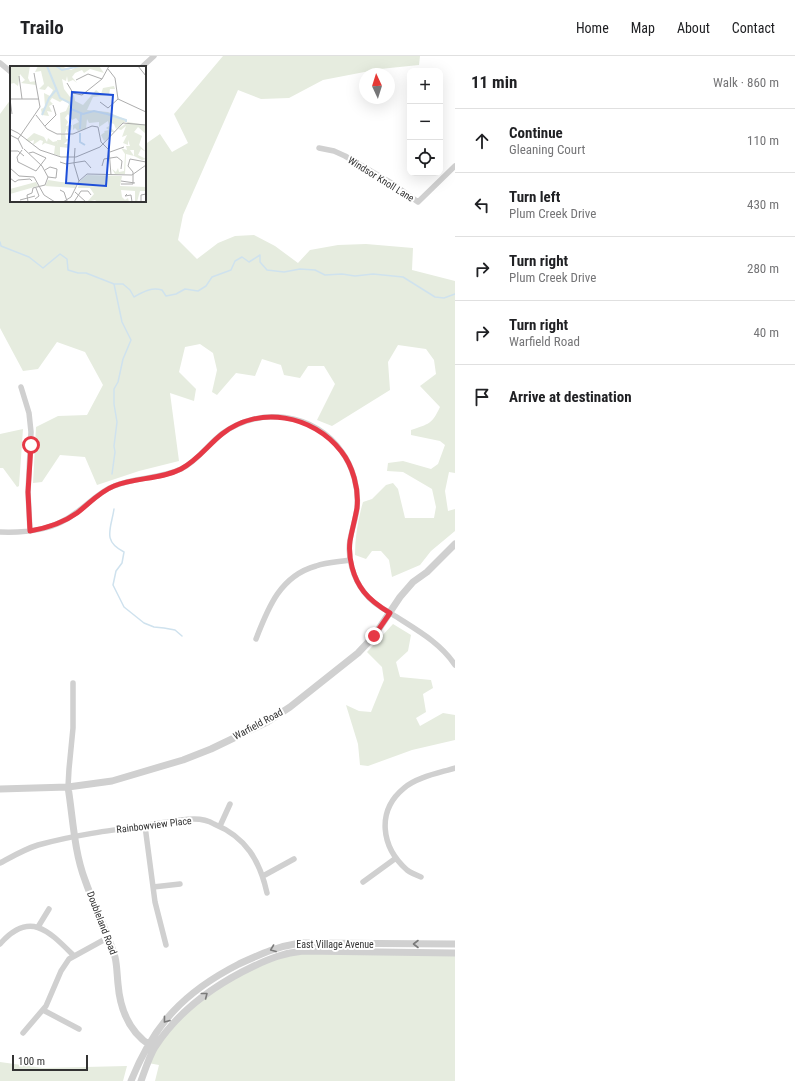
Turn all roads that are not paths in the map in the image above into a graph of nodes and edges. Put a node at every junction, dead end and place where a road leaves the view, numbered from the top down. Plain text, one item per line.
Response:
1 (154, 56) edge
2 (0, 63) edge
3 (143, 66) edge
4 (10, 71) edge
5 (319, 148) dead end
6 (455, 166) edge
7 (21, 387) dead end
8 (30, 531) junction
9 (0, 532) edge
10 (455, 544) edge
11 (350, 560) junction
12 (390, 613) junction
13 (256, 639) dead end
14 (455, 665) edge
15 (73, 684) dead end
16 (455, 768) edge
17 (68, 787) junction
18 (0, 789) edge
19 (230, 804) dead end
20 (146, 826) junction
21 (220, 826) junction
22 (76, 837) junction
23 (396, 858) junction
24 (294, 859) dead end
25 (0, 863) edge
26 (263, 876) junction
27 (421, 877) dead end
28 (362, 882) dead end
29 (180, 884) dead end
30 (153, 888) junction
31 (267, 893) dead end
32 (49, 909) dead end
33 (38, 927) junction
34 (109, 937) junction
35 (0, 944) edge
36 (455, 944) edge
37 (166, 945) dead end
38 (455, 953) edge
39 (74, 956) junction
40 (43, 1010) junction
41 (79, 1029) dead end
42 (23, 1033) dead end
43 (151, 1046) junction
44 (131, 1081) edge
45 (141, 1081) edge

1 - 3 street
2 - 4 street
5 - 6 street, Windsor Knoll Lane
7 - 8 street
8 - 9 street
8 - 11 street
10 - 12 street, Warfield Road
11 - 12 street
11 - 13 street
12 - 14 street
12 - 17 street, Warfield Road
15 - 17 street
16 - 23 street
17 - 18 street, Warfield Road
17 - 22 street, Doubleland Road
19 - 21 street
20 - 21 street, Rainbowview Place
20 - 22 street, Rainbowview Place
20 - 30 street
21 - 26 street, Rainbowview Place
22 - 25 street, Rainbowview Place
22 - 34 street, Doubleland Road
23 - 27 street
23 - 28 street
24 - 26 street
26 - 31 street, Rainbowview Place
29 - 30 street
30 - 37 street
32 - 33 street
33 - 35 street
33 - 39 street
34 - 39 street
34 - 43 street, Doubleland Road
36 -> 43 street, East Village Avenue
43 -> 38 street, East Village Avenue
39 - 40 street
40 - 41 street
40 - 42 street
43 - 44 street, East Village Avenue
43 - 45 street, East Village Avenue

